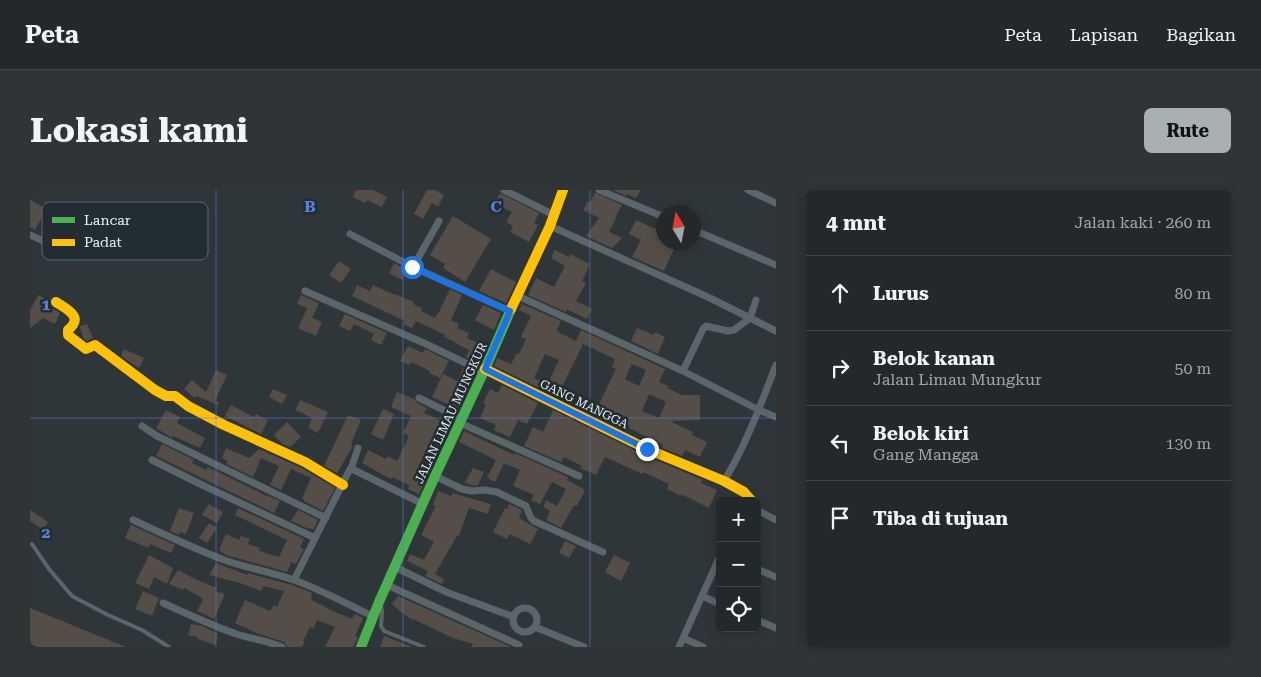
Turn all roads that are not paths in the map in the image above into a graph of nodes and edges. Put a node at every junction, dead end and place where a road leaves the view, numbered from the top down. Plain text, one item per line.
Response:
1 (504, 190) edge
2 (563, 190) edge
3 (600, 190) edge
4 (748, 190) edge
5 (776, 203) edge
6 (656, 214) edge
7 (554, 215) junction
8 (439, 221) dead end
9 (550, 226) junction
10 (701, 233) edge
11 (350, 234) dead end
12 (30, 235) edge
13 (42, 241) edge
14 (776, 265) edge
15 (412, 267) junction
16 (305, 291) dead end
17 (518, 296) junction
18 (756, 300) dead end
19 (56, 302) dead end
20 (510, 311) junction
21 (750, 318) junction
22 (776, 331) edge
23 (776, 365) edge
24 (485, 370) junction
25 (683, 371) junction
26 (419, 398) dead end
27 (759, 410) junction
28 (776, 417) edge
29 (461, 421) junction
30 (142, 426) dead end
31 (358, 448) dead end
32 (152, 460) dead end
33 (351, 469) junction
34 (435, 476) junction
35 (579, 476) dead end
36 (724, 481) junction
37 (343, 485) junction
38 (748, 497) edge
39 (423, 504) junction
40 (761, 512) edge
41 (326, 518) junction
42 (133, 520) dead end
43 (776, 520) edge
44 (315, 538) junction
45 (32, 544) dead end
46 (603, 552) dead end
47 (716, 565) edge
48 (395, 567) junction
49 (761, 570) edge
50 (776, 576) edge
51 (294, 580) junction
52 (387, 584) junction
53 (702, 596) junction
54 (379, 602) junction
55 (716, 602) edge
56 (163, 603) dead end
57 (374, 617) junction
58 (514, 617) junction
59 (761, 622) edge
60 (535, 627) junction
61 (776, 628) edge
62 (683, 638) junction
63 (519, 645) dead end
64 (169, 647) edge
65 (282, 647) edge
66 (361, 647) edge
67 (424, 647) edge
68 (584, 647) edge
69 (679, 647) edge
70 (703, 647) edge

1 - 7 street
2 - 7 street, JALAN LIMAU MUNGKUR
3 - 6 street
4 - 5 street
7 - 9 street, JALAN LIMAU MUNGKUR
8 - 15 street
9 - 17 street, JALAN LIMAU MUNGKUR
9 - 21 street
10 - 14 street
11 - 15 street
12 - 13 street
15 - 20 street
16 - 24 street
17 - 20 street, JALAN LIMAU MUNGKUR
17 - 25 street
18 - 21 street
19 - 37 street
20 - 24 street, JALAN LIMAU MUNGKUR
21 - 22 street
21 - 25 street
23 - 27 street
24 - 29 street, JALAN LIMAU MUNGKUR
24 - 36 street, GANG MANGGA
25 - 27 street
26 - 29 street
27 - 28 street
27 - 36 street
29 - 34 street, JALAN LIMAU MUNGKUR
29 - 35 street
30 - 41 street
31 - 33 street
32 - 44 street
33 - 37 street
33 - 39 street
34 - 39 street, JALAN LIMAU MUNGKUR
34 - 46 street
36 - 38 street, GANG MANGGA
37 - 41 street
39 - 48 street, JALAN LIMAU MUNGKUR
40 - 43 street
41 - 44 street
42 - 51 street
44 - 51 street
45 - 64 lane
47 - 53 street
48 - 52 street, JALAN LIMAU MUNGKUR
48 - 58 street
49 - 50 street
51 - 57 street
52 - 54 street, JALAN LIMAU MUNGKUR
52 - 63 street
53 - 55 street
53 - 62 street
54 - 57 street, JALAN LIMAU MUNGKUR
54 - 67 lane
56 - 65 street
57 - 66 street, JALAN LIMAU MUNGKUR
58 - 60 street
58 - 60 street
59 - 61 street
60 - 68 street
62 - 69 street
62 - 70 street

